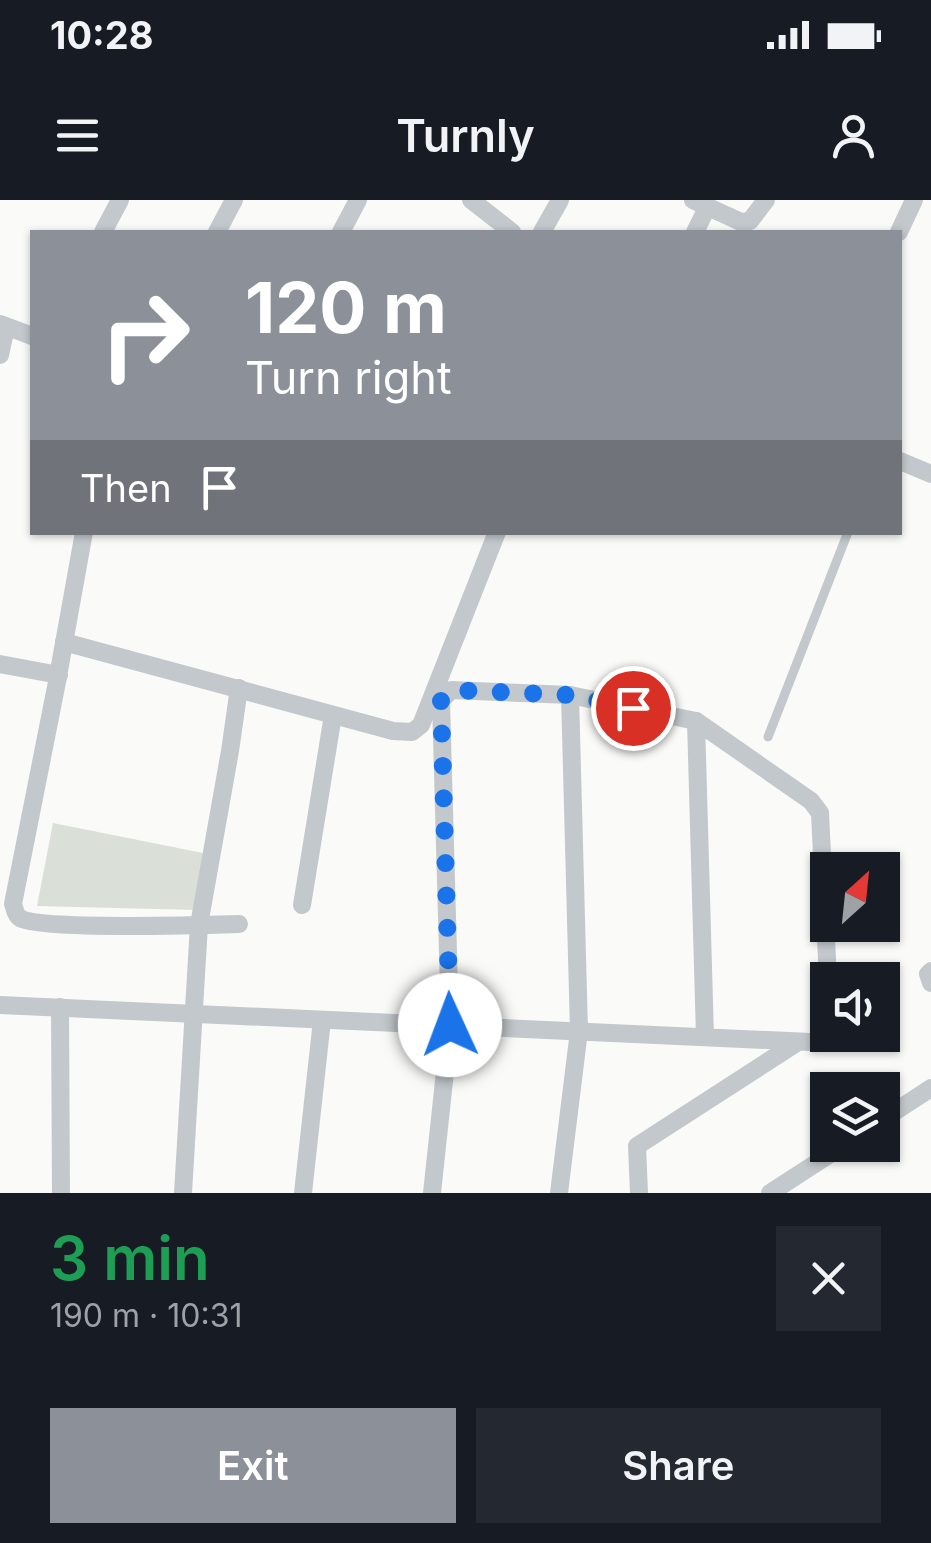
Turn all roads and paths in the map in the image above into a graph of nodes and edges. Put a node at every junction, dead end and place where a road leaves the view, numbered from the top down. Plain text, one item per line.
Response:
1 (120, 200) edge
2 (234, 200) edge
3 (358, 200) edge
4 (471, 200) edge
5 (560, 200) edge
6 (766, 200) edge
7 (914, 200) edge
8 (700, 204) edge
9 (104, 230) edge
10 (218, 230) edge
11 (342, 230) edge
12 (509, 230) edge
13 (543, 230) edge
14 (695, 230) edge
15 (901, 230) edge
16 (3, 325) edge
17 (30, 335) edge
18 (0, 355) edge
19 (902, 462) edge
20 (931, 474) edge
21 (83, 535) edge
22 (495, 535) edge
23 (847, 535) edge
24 (64, 642) junction
25 (0, 664) edge
26 (58, 675) junction
27 (239, 688) junction
28 (570, 695) junction
29 (333, 715) junction
30 (696, 721) junction
31 (768, 738) dead end
32 (302, 906) dead end
33 (239, 924) dead end
34 (199, 925) junction
35 (827, 962) edge
36 (931, 971) edge
37 (931, 983) edge
38 (0, 1005) edge
39 (60, 1008) junction
40 (194, 1014) junction
41 (322, 1020) junction
42 (450, 1025) junction
43 (578, 1031) junction
44 (705, 1037) junction
45 (799, 1042) junction
46 (810, 1042) edge
47 (931, 1088) edge
48 (900, 1108) edge
49 (818, 1162) edge
50 (61, 1193) edge
51 (183, 1193) edge
52 (303, 1193) edge
53 (432, 1193) edge
54 (559, 1193) edge
55 (640, 1193) edge
56 (770, 1193) edge

1 - 9 street
2 - 10 street
3 - 11 street
4 - 12 street
5 - 13 street
6 - 8 street
7 - 15 street
8 - 14 street
16 - 17 street
16 - 18 street
19 - 20 street
21 - 24 street
22 - 29 street
23 - 31 lane
24 - 26 street
24 - 27 street
25 - 26 street
26 - 34 street
27 - 29 street
27 - 34 street
28 - 30 street
28 - 42 street
28 - 43 street
29 - 32 street
30 - 35 street
30 - 44 street
33 - 34 street
34 - 40 street
36 - 37 street
38 - 39 street
39 - 40 street
39 - 50 street
40 - 41 street
40 - 51 street
41 - 42 street
41 - 52 street
42 - 43 street
42 - 53 street
43 - 44 street
43 - 54 street
44 - 45 street
45 - 46 street
45 - 55 street
47 - 48 street
49 - 56 street

